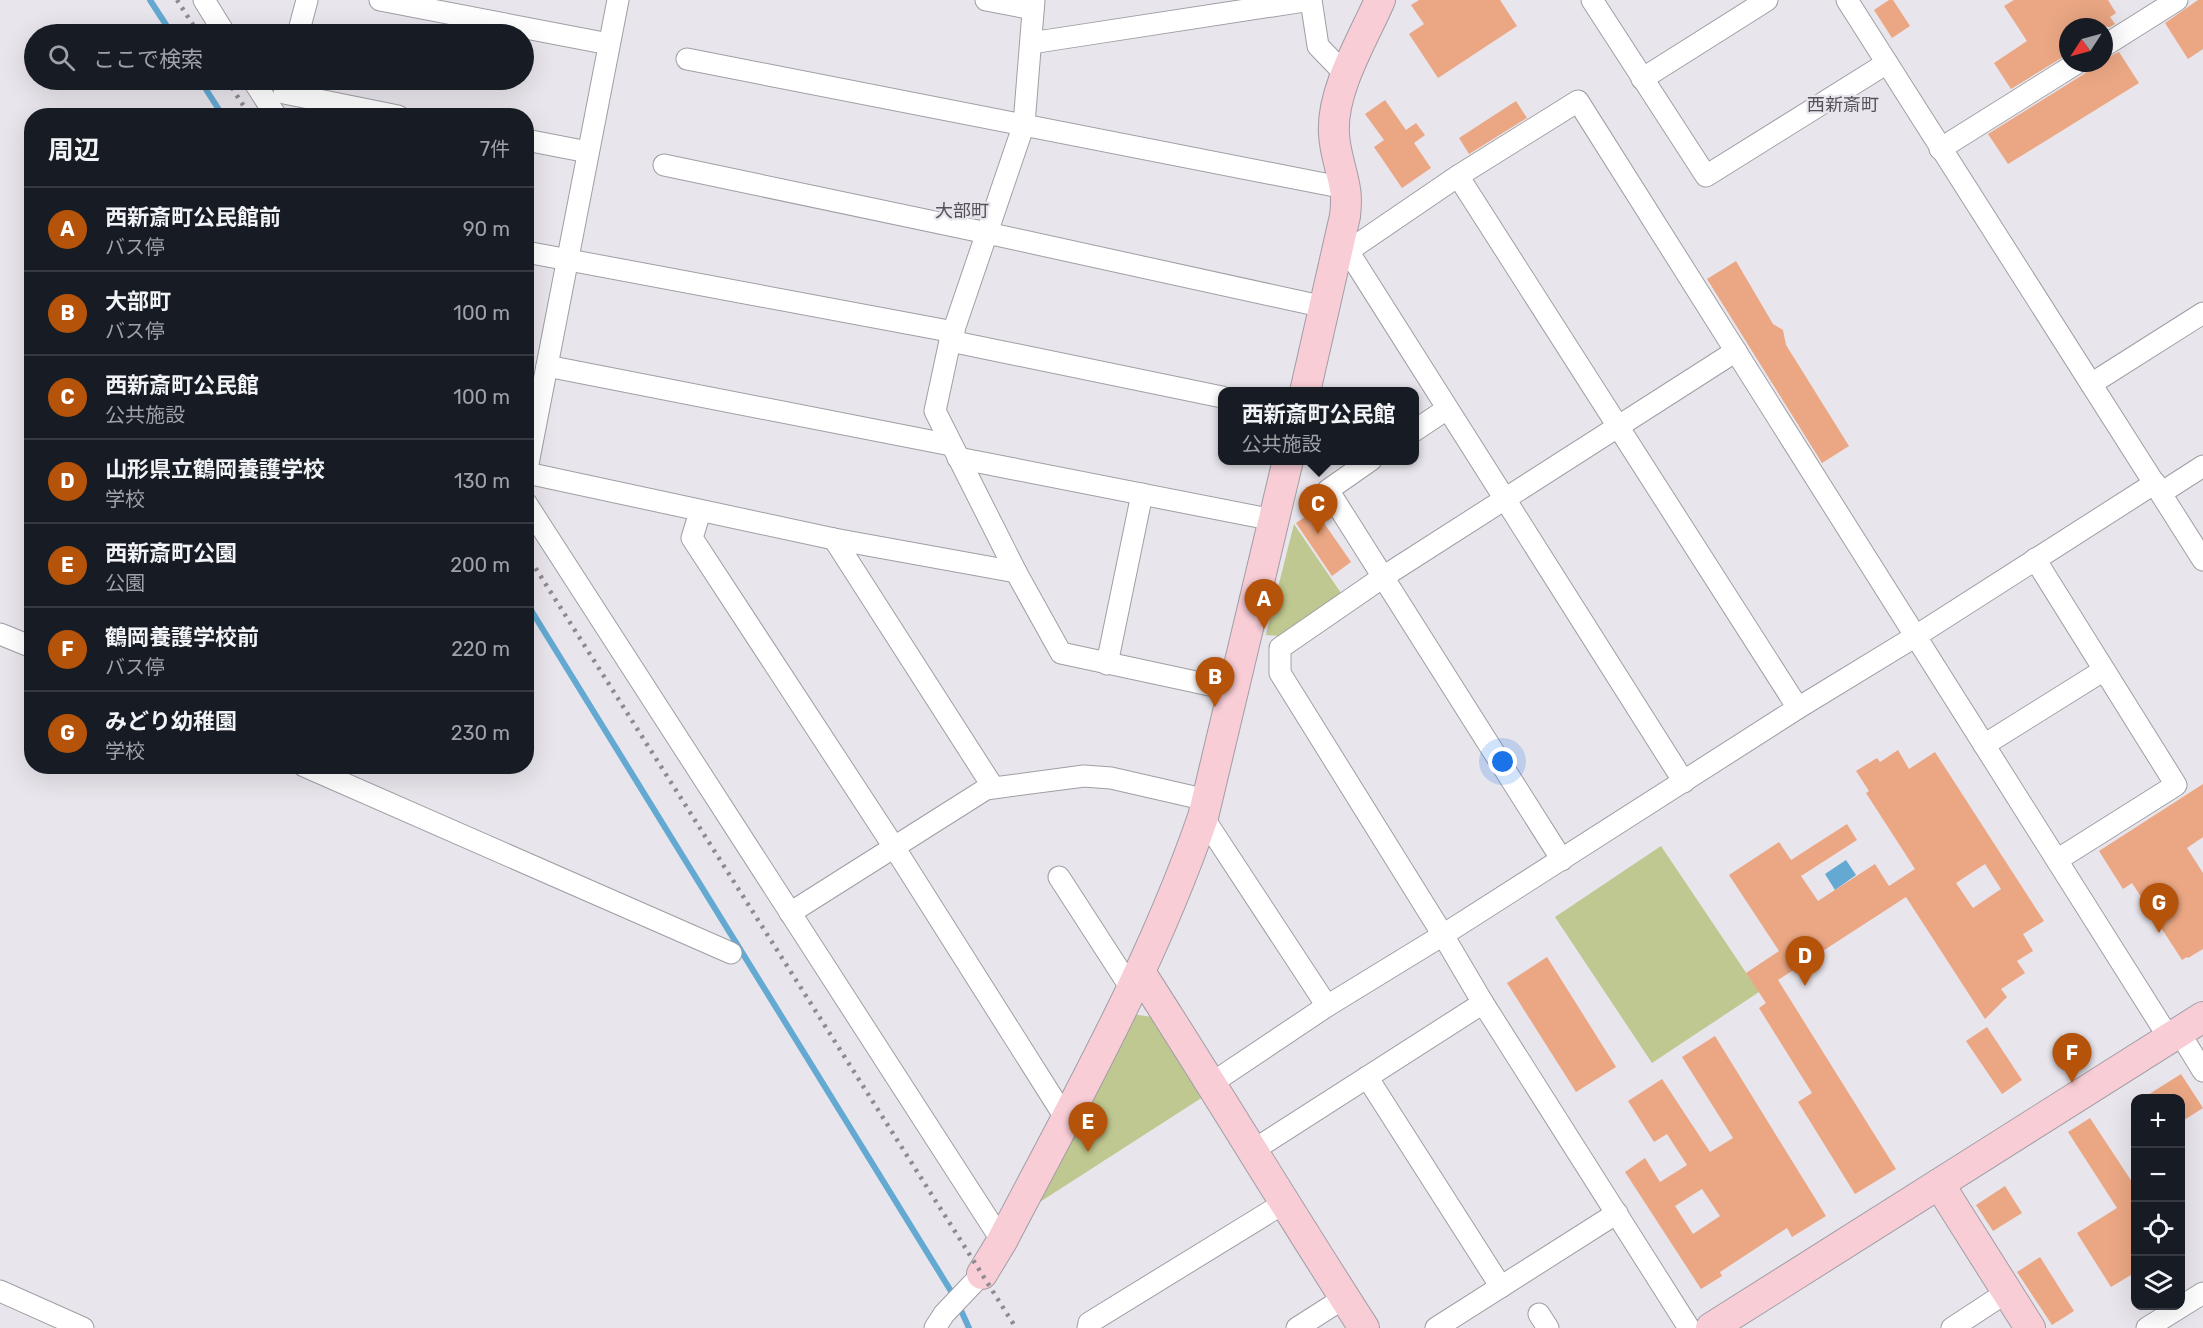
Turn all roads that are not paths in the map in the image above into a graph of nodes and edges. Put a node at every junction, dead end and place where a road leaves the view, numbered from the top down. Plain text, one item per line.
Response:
1 (204, 0) edge
2 (307, 0) edge
3 (380, 0) edge
4 (618, 0) edge
5 (986, 0) edge
6 (1311, 0) edge
7 (1380, 0) edge
8 (1592, 0) edge
9 (1767, 0) edge
10 (1846, 0) edge
11 (2177, 0) edge
12 (1033, 4) edge
13 (1198, 9) edge
14 (219, 24) edge
15 (301, 24) edge
16 (505, 24) edge
17 (534, 30) edge
18 (2113, 40) edge
19 (1031, 43) junction
20 (609, 44) junction
21 (687, 59) dead end
22 (1887, 63) junction
23 (2063, 72) edge
24 (1346, 75) junction
25 (1642, 79) junction
26 (261, 90) edge
27 (284, 90) edge
28 (300, 90) edge
29 (273, 108) edge
30 (280, 108) edge
31 (368, 108) edge
32 (1024, 124) junction
33 (534, 142) edge
34 (1940, 149) junction
35 (588, 152) junction
36 (664, 165) dead end
37 (1458, 176) junction
38 (1346, 188) junction
39 (987, 232) junction
40 (1343, 250) junction
41 (534, 254) edge
42 (568, 261) junction
43 (1325, 307) junction
44 (2203, 313) edge
45 (952, 336) junction
46 (1736, 351) junction
47 (547, 366) junction
48 (2091, 384) junction
49 (1306, 387) edge
50 (1218, 396) edge
51 (1447, 409) junction
52 (1619, 426) junction
53 (1419, 428) edge
54 (534, 436) edge
55 (954, 451) junction
56 (1287, 465) edge
57 (1364, 465) edge
58 (2203, 466) edge
59 (534, 476) edge
60 (2158, 488) junction
61 (1142, 494) junction
62 (1504, 501) junction
63 (700, 512) junction
64 (534, 515) edge
65 (1274, 520) junction
66 (834, 539) junction
67 (2035, 559) junction
68 (2203, 560) edge
69 (1017, 572) junction
70 (1383, 577) junction
71 (0, 634) edge
72 (1916, 636) junction
73 (24, 644) edge
74 (1107, 664) junction
75 (2104, 670) junction
76 (1233, 690) junction
77 (1798, 708) junction
78 (1984, 745) junction
79 (322, 774) edge
80 (1684, 782) junction
81 (993, 787) junction
82 (1205, 808) junction
83 (894, 848) junction
84 (1562, 860) junction
85 (2057, 860) junction
86 (1059, 877) dead end
87 (790, 913) junction
88 (1443, 935) junction
89 (731, 953) dead end
90 (1136, 981) junction
91 (1483, 1003) junction
92 (1327, 1006) junction
93 (2184, 1029) edge
94 (2203, 1071) edge
95 (1367, 1077) junction
96 (1212, 1083) junction
97 (1066, 1119) junction
98 (1252, 1151) junction
99 (1939, 1184) junction
100 (1284, 1203) junction
101 (1617, 1213) junction
102 (1002, 1241) junction
103 (982, 1274) joint
104 (1501, 1287) junction
105 (0, 1291) edge
106 (2007, 1292) junction
107 (2203, 1293) edge
108 (1344, 1298) junction
109 (83, 1328) edge
110 (935, 1328) edge
111 (1088, 1328) edge
112 (1297, 1328) edge
113 (1364, 1328) edge
114 (1436, 1328) edge
115 (1689, 1328) edge
116 (1710, 1328) edge
117 (1952, 1328) edge
118 (2030, 1328) edge
119 (2147, 1328) edge

1 - 14 street
2 - 15 street
3 - 16 street
4 - 20 street
5 - 12 street
6 - 13 street
6 - 24 street
7 - 24 street
8 - 25 street
9 - 25 street
10 - 22 street
11 - 18 street
12 - 19 street
13 - 19 street
17 - 20 street
19 - 32 street
20 - 35 street
21 - 32 street
22 - 25 street
22 - 34 street
23 - 34 street
24 - 38 street
26 - 29 street
27 - 30 street
28 - 31 street
32 - 38 street
32 - 39 street
33 - 35 street
34 - 48 street
35 - 42 street
36 - 39 street
37 - 40 street
37 - 46 street
37 - 52 street
38 - 40 street
39 - 43 street
39 - 45 street
40 - 43 street
40 - 51 street
41 - 42 street
42 - 45 street
42 - 47 street
43 - 49 street
44 - 48 street
45 - 50 street
45 - 55 street
46 - 52 street
46 - 72 street
47 - 54 street
47 - 55 street
48 - 60 street
51 - 53 street
51 - 62 street
52 - 62 street
52 - 77 street
55 - 61 street
55 - 69 street
56 - 65 street
57 - 70 street
58 - 60 street
59 - 63 street
60 - 67 street
60 - 68 street
61 - 65 street
61 - 74 street
62 - 70 street
62 - 80 street
63 - 66 street
63 - 83 street
64 - 87 street
65 - 76 street
66 - 69 street
66 - 81 street
67 - 72 street
67 - 75 street
69 - 74 street
70 - 84 street
70 - 88 street
71 - 73 street
72 - 77 street
72 - 78 street
74 - 76 street
75 - 78 street
75 - 85 street
76 - 82 street
77 - 80 street
78 - 85 street
79 - 89 street
80 - 84 street
81 - 82 street
81 - 83 street
82 - 90 street
82 - 92 street
83 - 87 street
83 - 97 street
84 - 88 street
85 - 93 street
86 - 90 street
87 - 102 street
88 - 91 street
88 - 92 street
90 - 96 street
90 - 97 street
91 - 95 street
91 - 101 street
92 - 96 street
93 - 94 street
93 - 99 street
95 - 98 street
95 - 104 street
96 - 98 street
97 - 102 street
98 - 100 street
99 - 106 street
99 - 116 street
100 - 108 street
100 - 111 street
101 - 104 street
101 - 115 street
102 - 103 street
103 - 110 street
104 - 114 street
105 - 109 street
106 - 117 street
106 - 118 street
107 - 119 street
108 - 112 street
108 - 113 street

